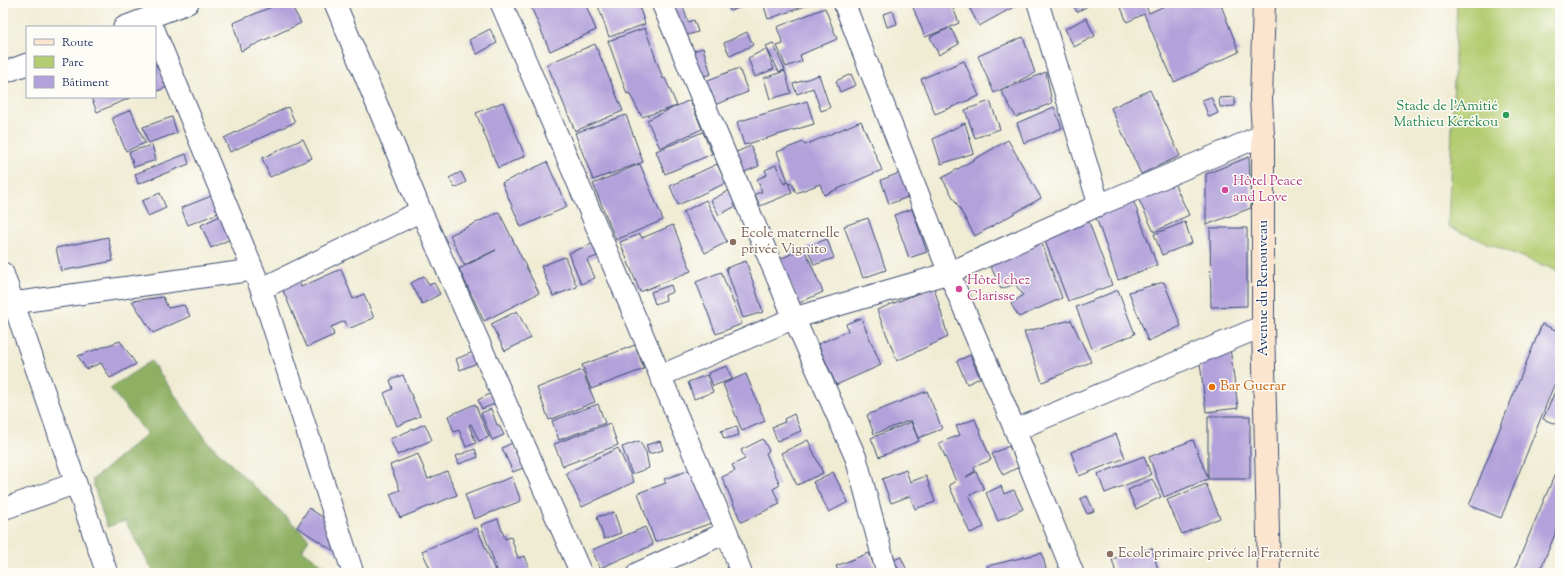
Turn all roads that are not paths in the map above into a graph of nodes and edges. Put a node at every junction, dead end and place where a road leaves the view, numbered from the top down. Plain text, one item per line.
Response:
1 (188, 3) edge
2 (335, 3) edge
3 (501, 3) edge
4 (662, 3) edge
5 (844, 3) edge
6 (1038, 3) edge
7 (1264, 3) edge
8 (152, 26) edge
9 (156, 36) edge
10 (26, 64) edge
11 (3, 74) edge
12 (1263, 135) junction
13 (1099, 205) junction
14 (421, 211) junction
15 (253, 270) junction
16 (3, 273) edge
17 (949, 273) junction
18 (261, 289) junction
19 (12, 317) edge
20 (794, 318) junction
21 (1263, 326) junction
22 (660, 376) junction
23 (1015, 430) junction
24 (76, 483) junction
25 (3, 509) edge
26 (727, 532) junction
27 (107, 573) edge
28 (353, 573) edge
29 (581, 573) edge
30 (638, 573) edge
31 (741, 573) edge
32 (887, 573) edge
33 (1073, 573) edge
34 (1269, 573) edge

1 - 8 street
2 - 14 street
3 - 22 street
4 - 20 street
5 - 17 street
6 - 13 street
7 - 12 main road, Avenue du Renouveau
9 - 15 street
10 - 11 street
12 - 13 street
12 - 21 main road, Avenue du Renouveau
13 - 17 street
14 - 18 street
14 - 29 street
15 - 18 street
15 - 19 street
16 - 19 street
17 - 20 street
17 - 23 street
18 - 28 street
19 - 24 street
20 - 22 street
20 - 32 street
21 - 23 street
21 - 34 main road, Avenue du Renouveau
22 - 26 street
23 - 33 street
24 - 25 street
24 - 27 street
26 - 30 street
26 - 31 street

